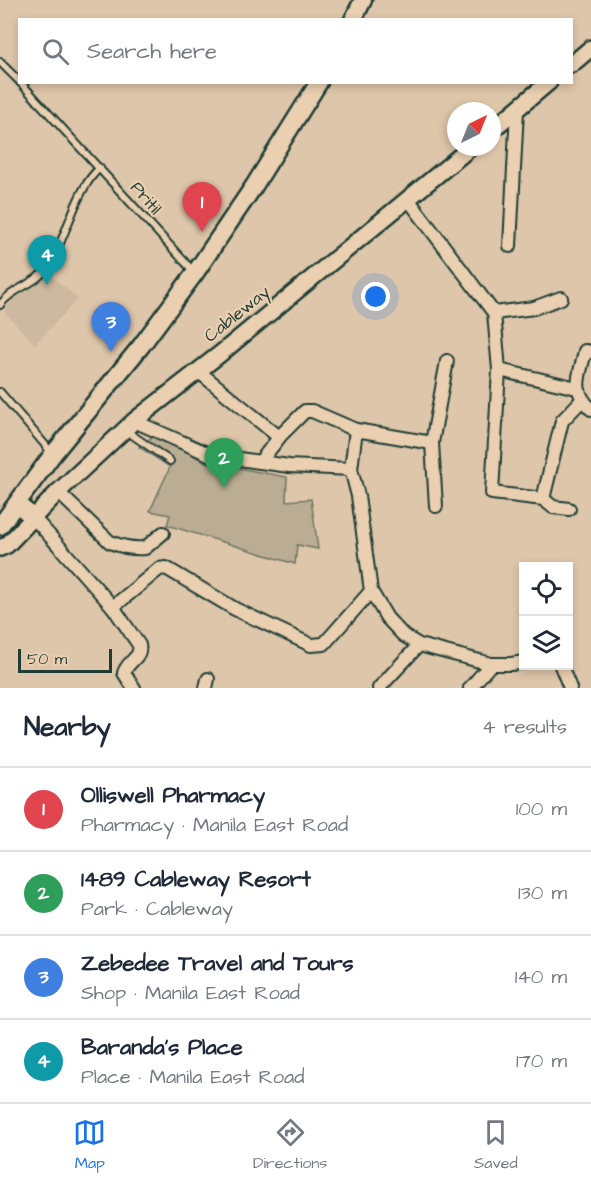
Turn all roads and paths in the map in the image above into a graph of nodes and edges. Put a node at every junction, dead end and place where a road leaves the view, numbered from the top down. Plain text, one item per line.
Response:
1 (363, 0) edge
2 (354, 18) edge
3 (591, 48) edge
4 (0, 62) edge
5 (573, 63) edge
6 (18, 80) edge
7 (22, 84) edge
8 (318, 84) edge
9 (547, 84) edge
10 (517, 110) junction
11 (501, 123) edge
12 (460, 156) edge
13 (100, 168) junction
14 (408, 199) junction
15 (510, 246) dead end
16 (195, 273) junction
17 (561, 298) dead end
18 (0, 304) edge
19 (494, 313) junction
20 (591, 352) edge
21 (447, 361) dead end
22 (498, 370) junction
23 (198, 371) junction
24 (0, 392) edge
25 (579, 394) junction
26 (591, 409) edge
27 (129, 425) junction
28 (356, 430) junction
29 (279, 437) junction
30 (432, 443) junction
31 (52, 454) junction
32 (170, 461) dead end
33 (260, 462) junction
34 (351, 469) junction
35 (58, 492) junction
36 (543, 499) junction
37 (17, 504) junction
38 (436, 506) dead end
39 (569, 509) dead end
40 (33, 517) junction
41 (0, 526) edge
42 (163, 534) dead end
43 (0, 548) edge
44 (371, 591) junction
45 (113, 607) junction
46 (419, 645) junction
47 (519, 663) edge
48 (491, 664) junction
49 (563, 670) edge
50 (134, 688) edge
51 (379, 688) edge
52 (470, 688) edge
53 (570, 688) edge

1 - 2 main road
3 - 5 street
4 - 6 lane, Pritil
7 - 13 lane, Pritil
8 - 16 main road
9 - 10 street
10 - 11 street
10 - 15 street
12 - 14 street, Cableway
13 - 16 lane, Pritil
13 - 18 lane
14 - 19 street
14 - 23 street, Cableway
16 - 31 main road
17 - 19 street
19 - 22 street
20 - 25 street
21 - 30 street
22 - 25 street
22 - 36 street
23 - 27 street, Cableway
23 - 29 street
24 - 31 lane
25 - 26 street
25 - 36 street
27 - 32 lane
27 - 33 street
27 - 35 street, Cableway
28 - 29 street
28 - 30 street
28 - 34 street
29 - 33 street
30 - 38 street
31 - 37 main road
33 - 34 street
34 - 44 street
35 - 40 street, Cableway
35 - 42 street
36 - 39 street
37 - 40 main road
37 - 41 main road
40 - 43 street, Cableway
40 - 45 street
44 - 45 street
44 - 46 street
45 - 50 street
46 - 48 street
46 - 51 street
47 - 48 street
48 - 52 street
49 - 53 street

